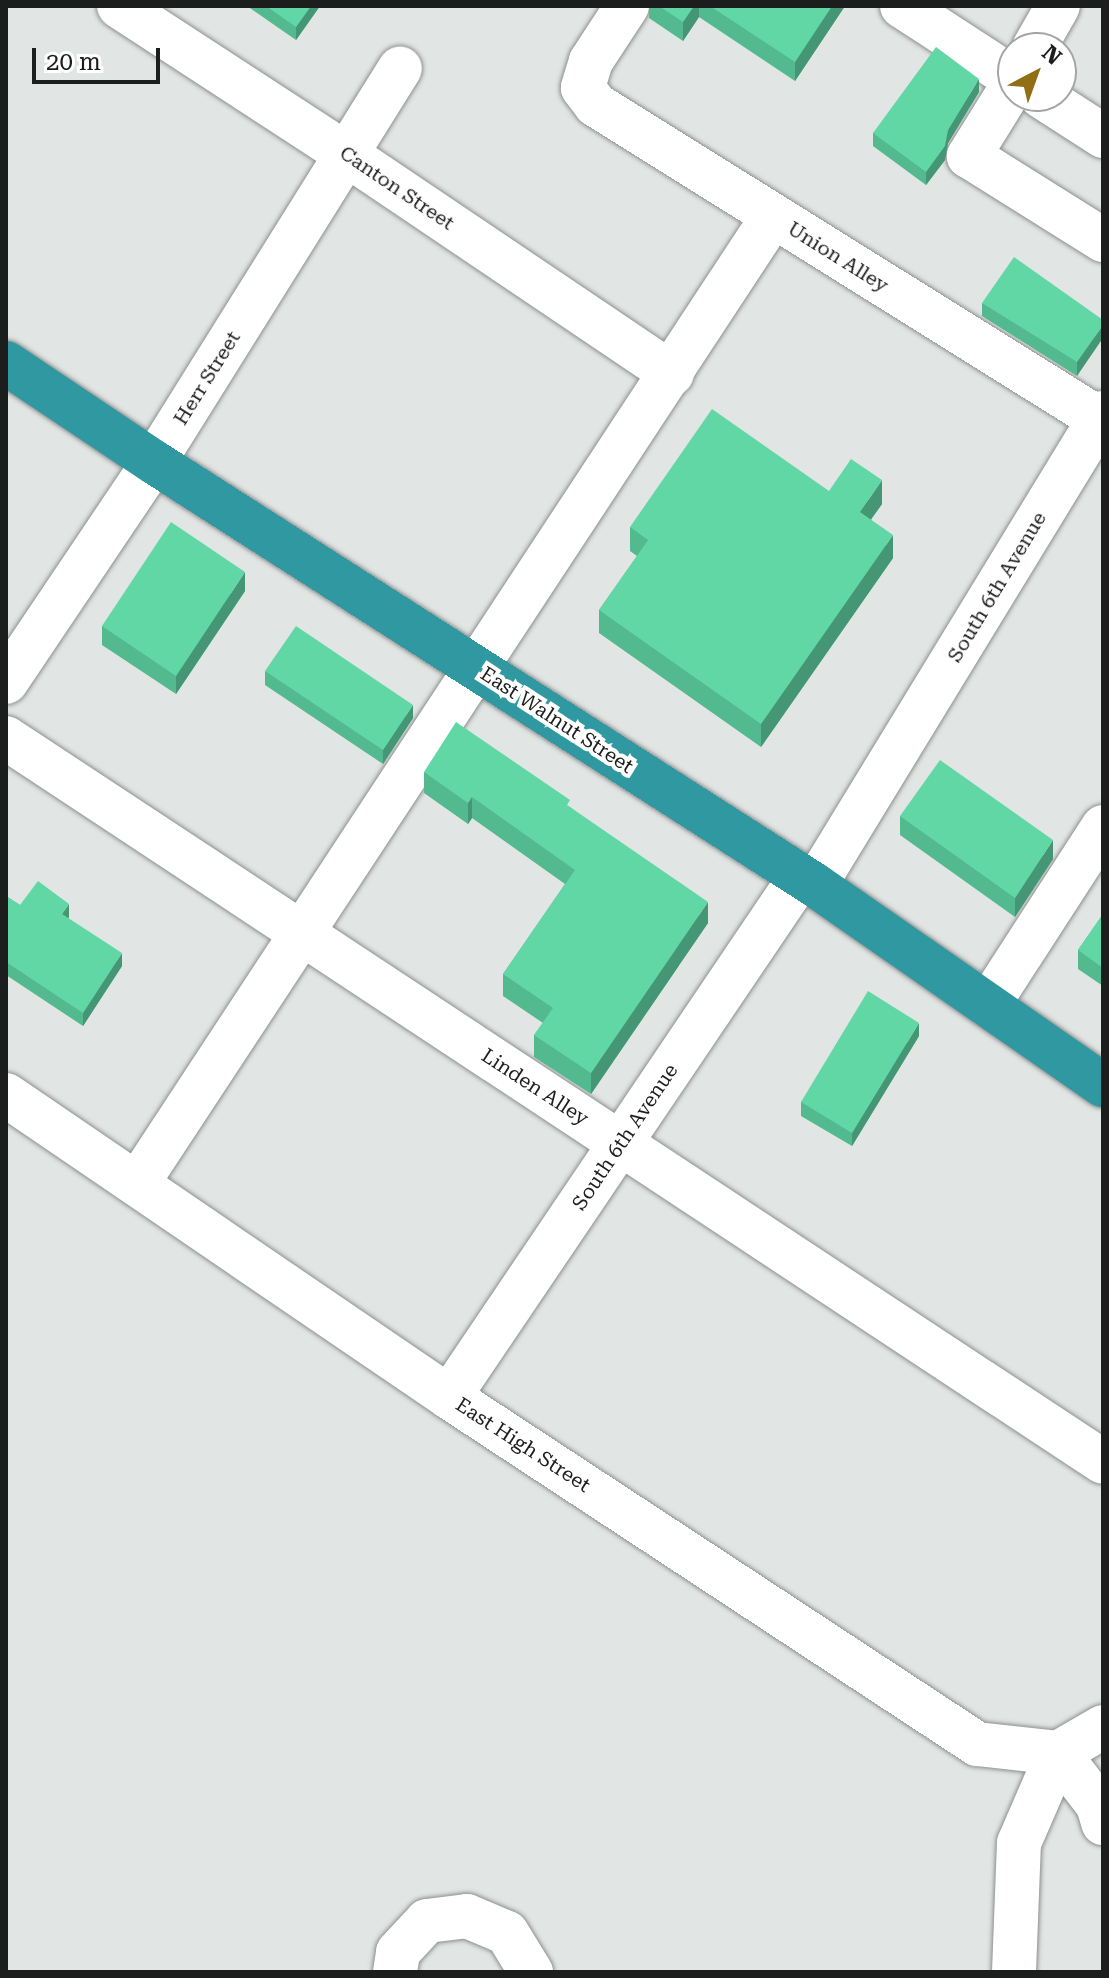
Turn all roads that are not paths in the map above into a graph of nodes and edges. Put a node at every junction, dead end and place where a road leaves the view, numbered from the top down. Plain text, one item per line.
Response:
1 (119, 6) edge
2 (627, 6) edge
3 (902, 6) edge
4 (1058, 6) edge
5 (1043, 32) edge
6 (997, 68) edge
7 (400, 69) dead end
8 (997, 111) edge
9 (1066, 112) edge
10 (1103, 136) edge
11 (346, 154) junction
12 (773, 216) junction
13 (1103, 240) edge
14 (6, 363) edge
15 (672, 374) junction
16 (1101, 416) edge
17 (154, 462) junction
18 (477, 669) junction
19 (6, 682) edge
20 (6, 738) edge
21 (1103, 827) edge
22 (808, 881) junction
23 (303, 934) junction
24 (988, 1005) junction
25 (1103, 1085) edge
26 (6, 1095) edge
27 (620, 1143) junction
28 (137, 1184) junction
29 (449, 1397) junction
30 (1103, 1462) edge
31 (1103, 1727) edge
32 (1058, 1753) junction
33 (1103, 1823) edge
34 (395, 1972) edge
35 (531, 1972) edge
36 (1014, 1972) edge

1 - 11 street, Canton Street
2 - 12 street, Union Alley
3 - 6 street
4 - 5 street
7 - 11 street, Herr Street
8 - 13 street
9 - 10 street
11 - 15 street, Canton Street
11 - 17 street, Herr Street
12 - 15 street
12 - 16 street, Union Alley
14 - 17 highway, East Walnut Street
15 - 18 street
16 - 22 street, South 6th Avenue
17 - 18 highway, East Walnut Street
17 - 19 street, Herr Street
18 - 22 highway, East Walnut Street
18 - 23 street
20 - 23 street, Linden Alley
21 - 24 street
22 - 24 highway, East Walnut Street
22 - 27 street, South 6th Avenue
23 - 27 street, Linden Alley
23 - 28 street
24 - 25 highway, East Walnut Street
26 - 28 street, East High Street
27 - 29 street, South 6th Avenue
27 - 30 street, Linden Alley
28 - 29 street, East High Street
29 - 32 street, East High Street
31 - 32 street
32 - 33 street
32 - 36 street
34 - 35 street

